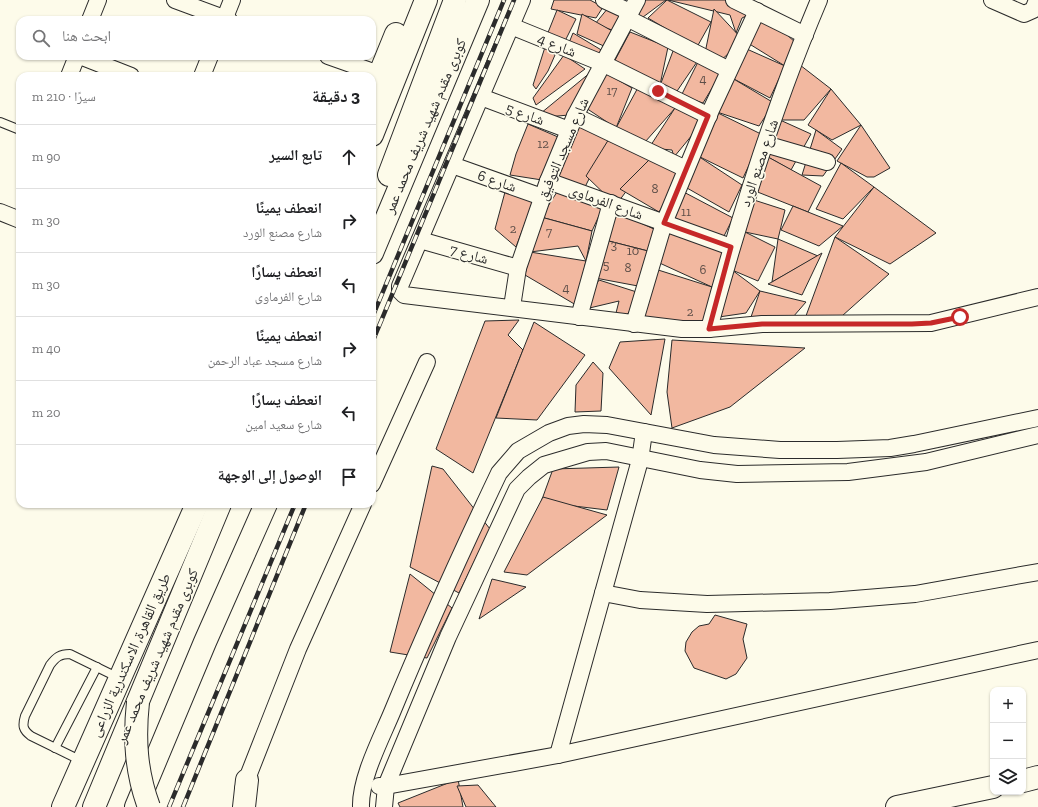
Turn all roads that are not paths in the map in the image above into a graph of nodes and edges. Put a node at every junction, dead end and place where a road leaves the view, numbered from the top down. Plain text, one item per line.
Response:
1 (98, 0) edge
2 (175, 0) edge
3 (232, 0) edge
4 (410, 0) edge
5 (426, 0) edge
6 (455, 0) edge
7 (478, 0) edge
8 (522, 0) edge
9 (604, 0) edge
10 (734, 0) edge
11 (820, 0) edge
12 (992, 0) edge
13 (1035, 5) edge
14 (632, 10) edge
15 (757, 11) junction
16 (92, 16) edge
17 (216, 16) edge
18 (227, 16) edge
19 (511, 26) junction
20 (804, 35) junction
21 (75, 60) edge
22 (90, 60) edge
23 (208, 60) edge
24 (335, 60) edge
25 (602, 64) junction
26 (729, 70) junction
27 (71, 72) edge
28 (121, 72) edge
29 (204, 72) edge
30 (355, 72) edge
31 (376, 84) edge
32 (481, 97) junction
33 (708, 116) junction
34 (0, 122) edge
35 (572, 123) junction
36 (376, 125) edge
37 (16, 128) edge
38 (765, 144) junction
39 (826, 162) dead end
40 (452, 165) junction
41 (686, 169) junction
42 (548, 181) junction
43 (542, 197) junction
44 (611, 203) junction
45 (376, 210) edge
46 (0, 212) edge
47 (16, 214) edge
48 (664, 223) junction
49 (420, 240) junction
50 (376, 243) edge
51 (731, 247) junction
52 (518, 268) junction
53 (1038, 297) edge
54 (512, 307) junction
55 (579, 317) junction
56 (634, 324) junction
57 (709, 329) junction
58 (426, 362) dead end
59 (1038, 418) edge
60 (644, 432) junction
61 (1038, 435) edge
62 (640, 460) junction
63 (376, 475) edge
64 (195, 508) edge
65 (218, 508) edge
66 (264, 508) edge
67 (361, 508) edge
68 (1038, 572) edge
69 (603, 592) junction
70 (1038, 650) edge
71 (96, 667) junction
72 (120, 678) junction
73 (138, 702) junction
74 (55, 748) junction
75 (558, 755) junction
76 (83, 762) junction
77 (1038, 778) edge
78 (247, 780) junction
79 (1026, 780) edge
80 (363, 785) junction
81 (386, 786) junction
82 (990, 788) edge
83 (63, 807) edge
84 (94, 807) edge
85 (136, 807) edge
86 (149, 807) edge
87 (235, 807) edge
88 (244, 807) edge
89 (361, 807) edge
90 (384, 807) edge
91 (897, 807) edge

1 - 16 street
2 - 17 street
3 - 18 street
4 - 31 main road
5 - 36 main road
6 - 45 main road
7 - 50 main road, كوبرى مقدم شهيد شريف محمد عمر
8 - 19 street
9 - 14 street
10 - 15 street
11 - 20 street, شارع مصنع الورد
12 - 13 street
14 - 25 street, شارع مسجد التوفيق
14 - 26 street
15 - 20 street
15 - 26 street
19 - 25 street, شارع 4
19 - 32 street
20 - 38 street, شارع مصنع الورد
21 - 27 street
22 - 28 street
23 - 29 street
24 - 30 street
25 - 33 street, شارع 4
25 - 35 street, شارع مسجد التوفيق
26 - 33 street
32 - 35 street, شارع 5
32 - 40 street
33 - 41 street
34 - 37 lane
35 - 41 street, شارع 5
35 - 42 street, شارع مسجد التوفيق
38 - 39 street
38 - 51 street, شارع مصنع الورد
40 - 43 street, شارع 6
40 - 49 street
41 - 48 street
42 - 43 street, شارع مسجد التوفيق
42 - 44 street, شارع الفرماوى
43 - 52 street, شارع مسجد التوفيق
44 - 48 street, شارع الفرماوى
44 - 55 street
46 - 47 street
48 - 51 street, شارع الفرماوى
48 - 56 street
49 - 52 street, شارع 7
49 - 54 street
51 - 57 street, شارع مصنع الورد
52 - 54 street, شارع مسجد التوفيق
53 - 57 street
54 - 55 street
55 - 56 street
56 - 57 street
58 - 63 street
59 - 60 street
60 - 62 street
60 - 80 street
61 - 62 street
62 - 69 street
62 - 81 street
64 - 72 main road, طريق القاهرة, الاسكندرية الزراعى
65 - 73 main road, كوبرى مقدم شهيد شريف محمد عمر
66 - 85 main road
67 - 78 street
68 - 69 street
69 - 75 street
70 - 75 street
71 - 72 lane
71 - 74 lane
71 - 74 lane
72 - 76 main road, طريق القاهرة, الاسكندرية الزراعى
73 - 84 main road, كوبرى مقدم شهيد شريف محمد عمر
73 - 86 main road, bridge
74 - 76 lane
75 - 81 street
76 - 83 main road, طريق القاهرة, الاسكندرية الزراعى
77 - 79 main road
78 - 87 street
78 - 88 main road
80 - 81 street
80 - 89 street
81 - 90 street
82 - 91 main road

